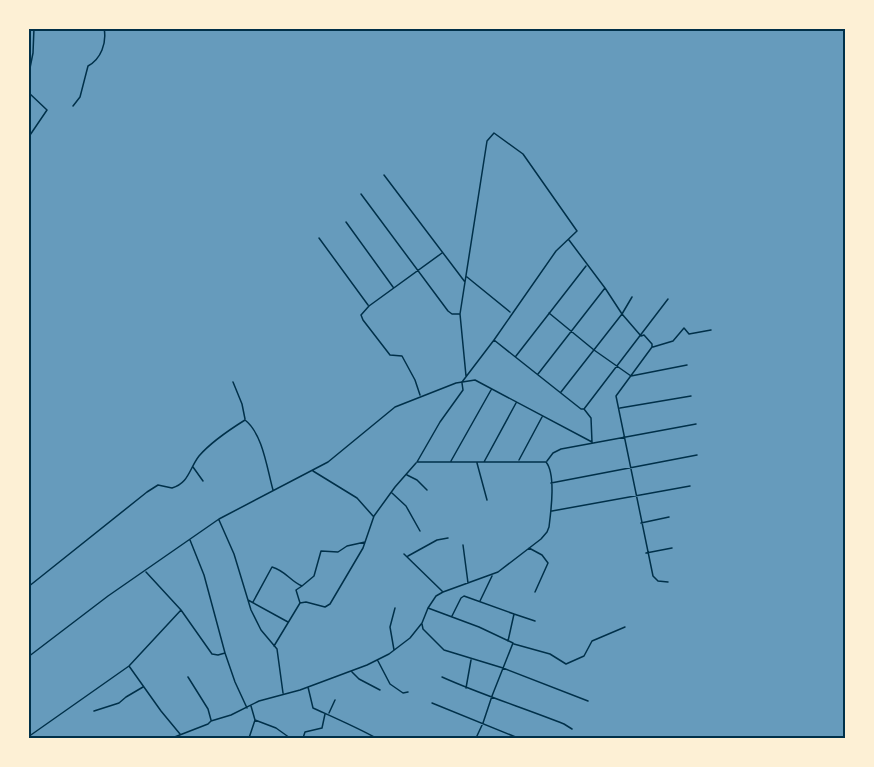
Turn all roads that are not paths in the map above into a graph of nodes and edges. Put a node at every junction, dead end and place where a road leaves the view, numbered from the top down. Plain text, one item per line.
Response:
1 (34, 28) edge
2 (104, 28) edge
3 (28, 78) edge
4 (28, 92) edge
5 (73, 106) dead end
6 (28, 138) edge
7 (384, 175) dead end
8 (361, 194) dead end
9 (346, 222) dead end
10 (319, 238) dead end
11 (569, 240) junction
12 (442, 253) junction
13 (587, 265) junction
14 (418, 270) junction
15 (466, 277) junction
16 (465, 283) junction
17 (393, 287) junction
18 (605, 288) junction
19 (632, 297) dead end
20 (668, 299) dead end
21 (369, 306) junction
22 (511, 313) junction
23 (460, 314) junction
24 (549, 314) junction
25 (622, 314) junction
26 (711, 330) dead end
27 (572, 331) junction
28 (641, 336) junction
29 (494, 340) junction
30 (652, 347) junction
31 (594, 350) junction
32 (515, 357) junction
33 (687, 365) dead end
34 (617, 367) junction
35 (538, 375) junction
36 (466, 376) junction
37 (631, 376) junction
38 (233, 382) dead end
39 (461, 382) junction
40 (491, 389) junction
41 (561, 393) junction
42 (420, 396) junction
43 (691, 396) dead end
44 (517, 402) junction
45 (619, 408) junction
46 (584, 409) junction
47 (543, 416) junction
48 (245, 420) junction
49 (696, 424) dead end
50 (625, 437) junction
51 (592, 442) junction
52 (697, 455) dead end
53 (451, 461) junction
54 (417, 462) junction
55 (477, 462) junction
56 (484, 462) junction
57 (518, 462) junction
58 (546, 462) junction
59 (193, 466) junction
60 (631, 468) junction
61 (312, 470) junction
62 (406, 474) junction
63 (203, 481) dead end
64 (551, 483) junction
65 (690, 486) dead end
66 (273, 490) junction
67 (427, 490) dead end
68 (391, 493) junction
69 (636, 496) junction
70 (487, 500) dead end
71 (551, 511) junction
72 (374, 516) junction
73 (669, 517) dead end
74 (219, 519) junction
75 (641, 523) junction
76 (420, 531) dead end
77 (448, 538) dead end
78 (190, 540) junction
79 (366, 542) junction
80 (463, 545) dead end
81 (528, 548) junction
82 (672, 548) dead end
83 (646, 553) junction
84 (404, 554) dead end
85 (407, 557) junction
86 (145, 572) junction
87 (493, 574) junction
88 (668, 582) dead end
89 (468, 583) junction
90 (302, 586) junction
91 (28, 587) edge
92 (443, 592) junction
93 (535, 592) dead end
94 (247, 600) junction
95 (253, 602) junction
96 (480, 602) junction
97 (300, 603) junction
98 (395, 608) dead end
99 (428, 608) junction
100 (181, 610) junction
101 (514, 614) junction
102 (452, 617) junction
103 (535, 621) dead end
104 (288, 622) junction
105 (422, 623) junction
106 (625, 627) dead end
107 (508, 641) junction
108 (513, 643) junction
109 (274, 646) junction
110 (394, 651) junction
111 (225, 653) junction
112 (28, 657) edge
113 (472, 659) junction
114 (378, 660) junction
115 (129, 666) junction
116 (503, 668) junction
117 (352, 671) junction
118 (188, 677) dead end
119 (442, 677) dead end
120 (144, 686) junction
121 (308, 686) junction
122 (466, 688) junction
123 (380, 690) dead end
124 (408, 692) dead end
125 (283, 694) junction
126 (492, 696) junction
127 (335, 700) dead end
128 (588, 701) dead end
129 (432, 703) dead end
130 (251, 706) junction
131 (247, 709) junction
132 (94, 711) dead end
133 (325, 713) junction
134 (329, 714) junction
135 (255, 720) junction
136 (211, 721) junction
137 (483, 723) junction
138 (572, 729) dead end
139 (181, 735) junction
140 (28, 736) edge
141 (172, 738) edge
142 (249, 738) edge
143 (290, 738) edge
144 (303, 738) edge
145 (376, 738) edge
146 (476, 738) edge
147 (518, 738) edge

1 - 3 street
2 - 5 street
4 - 6 street
7 - 12 street
8 - 14 street
9 - 17 street
10 - 21 street
11 - 13 street
11 - 15 street
11 - 22 street
12 - 14 street
12 - 16 street
13 - 18 street
13 - 24 street
14 - 17 street
14 - 23 street
15 - 16 street
15 - 22 street
16 - 23 street
17 - 21 street
18 - 25 street
18 - 27 street
19 - 25 street
20 - 28 street
21 - 42 street
22 - 29 street
23 - 36 street
24 - 27 street
24 - 32 street
25 - 28 street
25 - 31 street
26 - 30 street
27 - 31 street
27 - 35 street
28 - 30 street
28 - 34 street
29 - 32 street
29 - 36 street
30 - 37 street
31 - 34 street
31 - 41 street
32 - 35 street
33 - 37 street
34 - 37 street
34 - 46 street
35 - 41 street
36 - 39 street
37 - 45 street
38 - 48 street
39 - 40 street
39 - 42 street
39 - 54 street
40 - 44 street
40 - 53 street
41 - 46 street
42 - 61 street
43 - 45 street
44 - 47 street
44 - 56 street
45 - 50 street
46 - 51 street
47 - 51 street
47 - 57 street
48 - 59 street
48 - 66 street
49 - 50 street
50 - 51 street
50 - 60 street
51 - 58 street
52 - 60 street
53 - 54 street
53 - 55 street
54 - 62 street
55 - 56 street
55 - 70 street
56 - 57 street
57 - 58 street
58 - 64 street
59 - 63 street
59 - 91 street
60 - 64 street
60 - 69 street
61 - 66 street
61 - 72 street
62 - 67 street
62 - 68 street
64 - 71 street
65 - 69 street
66 - 74 street
68 - 72 street
68 - 76 street
69 - 71 street
69 - 75 street
71 - 81 street
72 - 79 street
73 - 75 street
74 - 78 street
74 - 94 street
75 - 83 street
77 - 85 street
78 - 86 street
78 - 111 street
79 - 90 street
79 - 97 street
80 - 89 street
81 - 87 street
81 - 93 street
82 - 83 street
83 - 88 street
84 - 85 street
85 - 92 street
86 - 100 street
86 - 112 street
87 - 89 street
87 - 96 street
89 - 92 street
90 - 95 street
90 - 97 street
92 - 99 street
94 - 95 street
94 - 109 street
95 - 104 street
96 - 101 street
96 - 102 street
97 - 104 street
98 - 110 street
99 - 102 street
99 - 105 street
100 - 111 street
100 - 115 street
101 - 103 street
101 - 107 street
102 - 107 street
104 - 109 street
105 - 110 street
105 - 113 street
106 - 108 street
107 - 108 street
108 - 116 street
109 - 125 street
110 - 114 street
111 - 131 street
113 - 116 street
113 - 122 street
114 - 117 street
114 - 124 street
115 - 120 street
115 - 140 street
116 - 126 street
116 - 128 street
117 - 121 street
117 - 123 street
118 - 136 street
119 - 122 street
120 - 132 street
120 - 139 street
121 - 125 street
121 - 133 street
122 - 126 street
125 - 130 street
126 - 137 street
126 - 138 street
127 - 134 street
129 - 137 street
130 - 131 street
130 - 135 street
131 - 136 street
133 - 134 street
133 - 144 street
134 - 145 street
135 - 142 street
135 - 143 street
136 - 139 street
137 - 146 street
137 - 147 street
139 - 141 street

